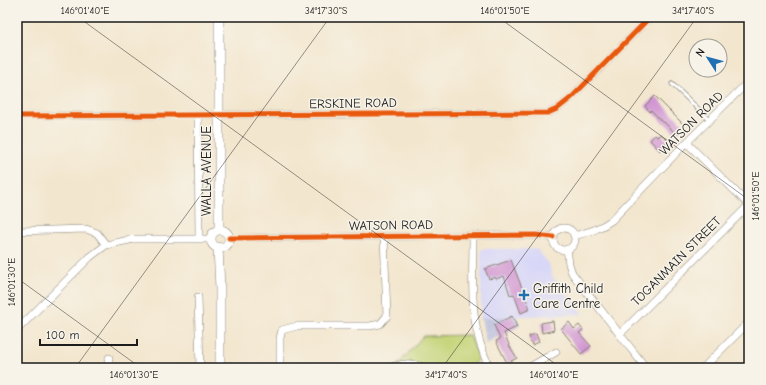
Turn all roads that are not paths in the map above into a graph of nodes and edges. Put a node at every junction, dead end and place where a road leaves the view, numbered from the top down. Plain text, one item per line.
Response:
1 (219, 17) edge
2 (650, 17) edge
3 (749, 81) edge
4 (672, 84) dead end
5 (198, 115) junction
6 (219, 115) junction
7 (17, 116) edge
8 (710, 120) junction
9 (687, 142) junction
10 (749, 205) edge
11 (219, 229) junction
12 (17, 231) edge
13 (384, 236) junction
14 (473, 236) junction
15 (574, 236) junction
16 (553, 237) junction
17 (229, 238) junction
18 (198, 239) junction
19 (210, 239) junction
20 (106, 244) junction
21 (218, 248) junction
22 (567, 249) junction
23 (198, 297) dead end
24 (749, 322) edge
25 (17, 330) edge
26 (620, 334) junction
27 (556, 352) dead end
28 (109, 358) dead end
29 (489, 366) edge
30 (107, 368) edge
31 (200, 368) edge
32 (220, 368) edge
33 (280, 368) edge
34 (389, 368) edge
35 (424, 368) edge
36 (481, 368) edge
37 (528, 368) edge
38 (646, 368) edge
39 (703, 368) edge

1 - 6 street, WALLA AVENUE
2 - 6 street, ERSKINE ROAD
3 - 8 street, WATSON ROAD
4 - 8 lane
5 - 6 street, ERSKINE ROAD
5 - 7 street, ERSKINE ROAD
5 - 18 street, WALLA AVENUE
6 - 11 street, WALLA AVENUE
8 - 9 street, WATSON ROAD
9 - 10 street
9 - 15 street, WATSON ROAD
10 - 26 street, TOGANMAIN STREET
11 - 17 street
11 - 19 street
12 - 20 street
13 - 14 street, WATSON ROAD
13 - 17 street, WATSON ROAD
13 - 33 street
14 - 16 street, WATSON ROAD
14 - 29 street
15 - 16 street
15 - 22 street
16 - 22 street
17 - 21 street
18 - 19 street
18 - 20 street
19 - 21 street
20 - 25 street
21 - 32 street
22 - 26 street
23 - 31 street
24 - 39 street
26 - 38 street
27 - 37 street
28 - 30 street
29 - 36 street
34 - 35 street

